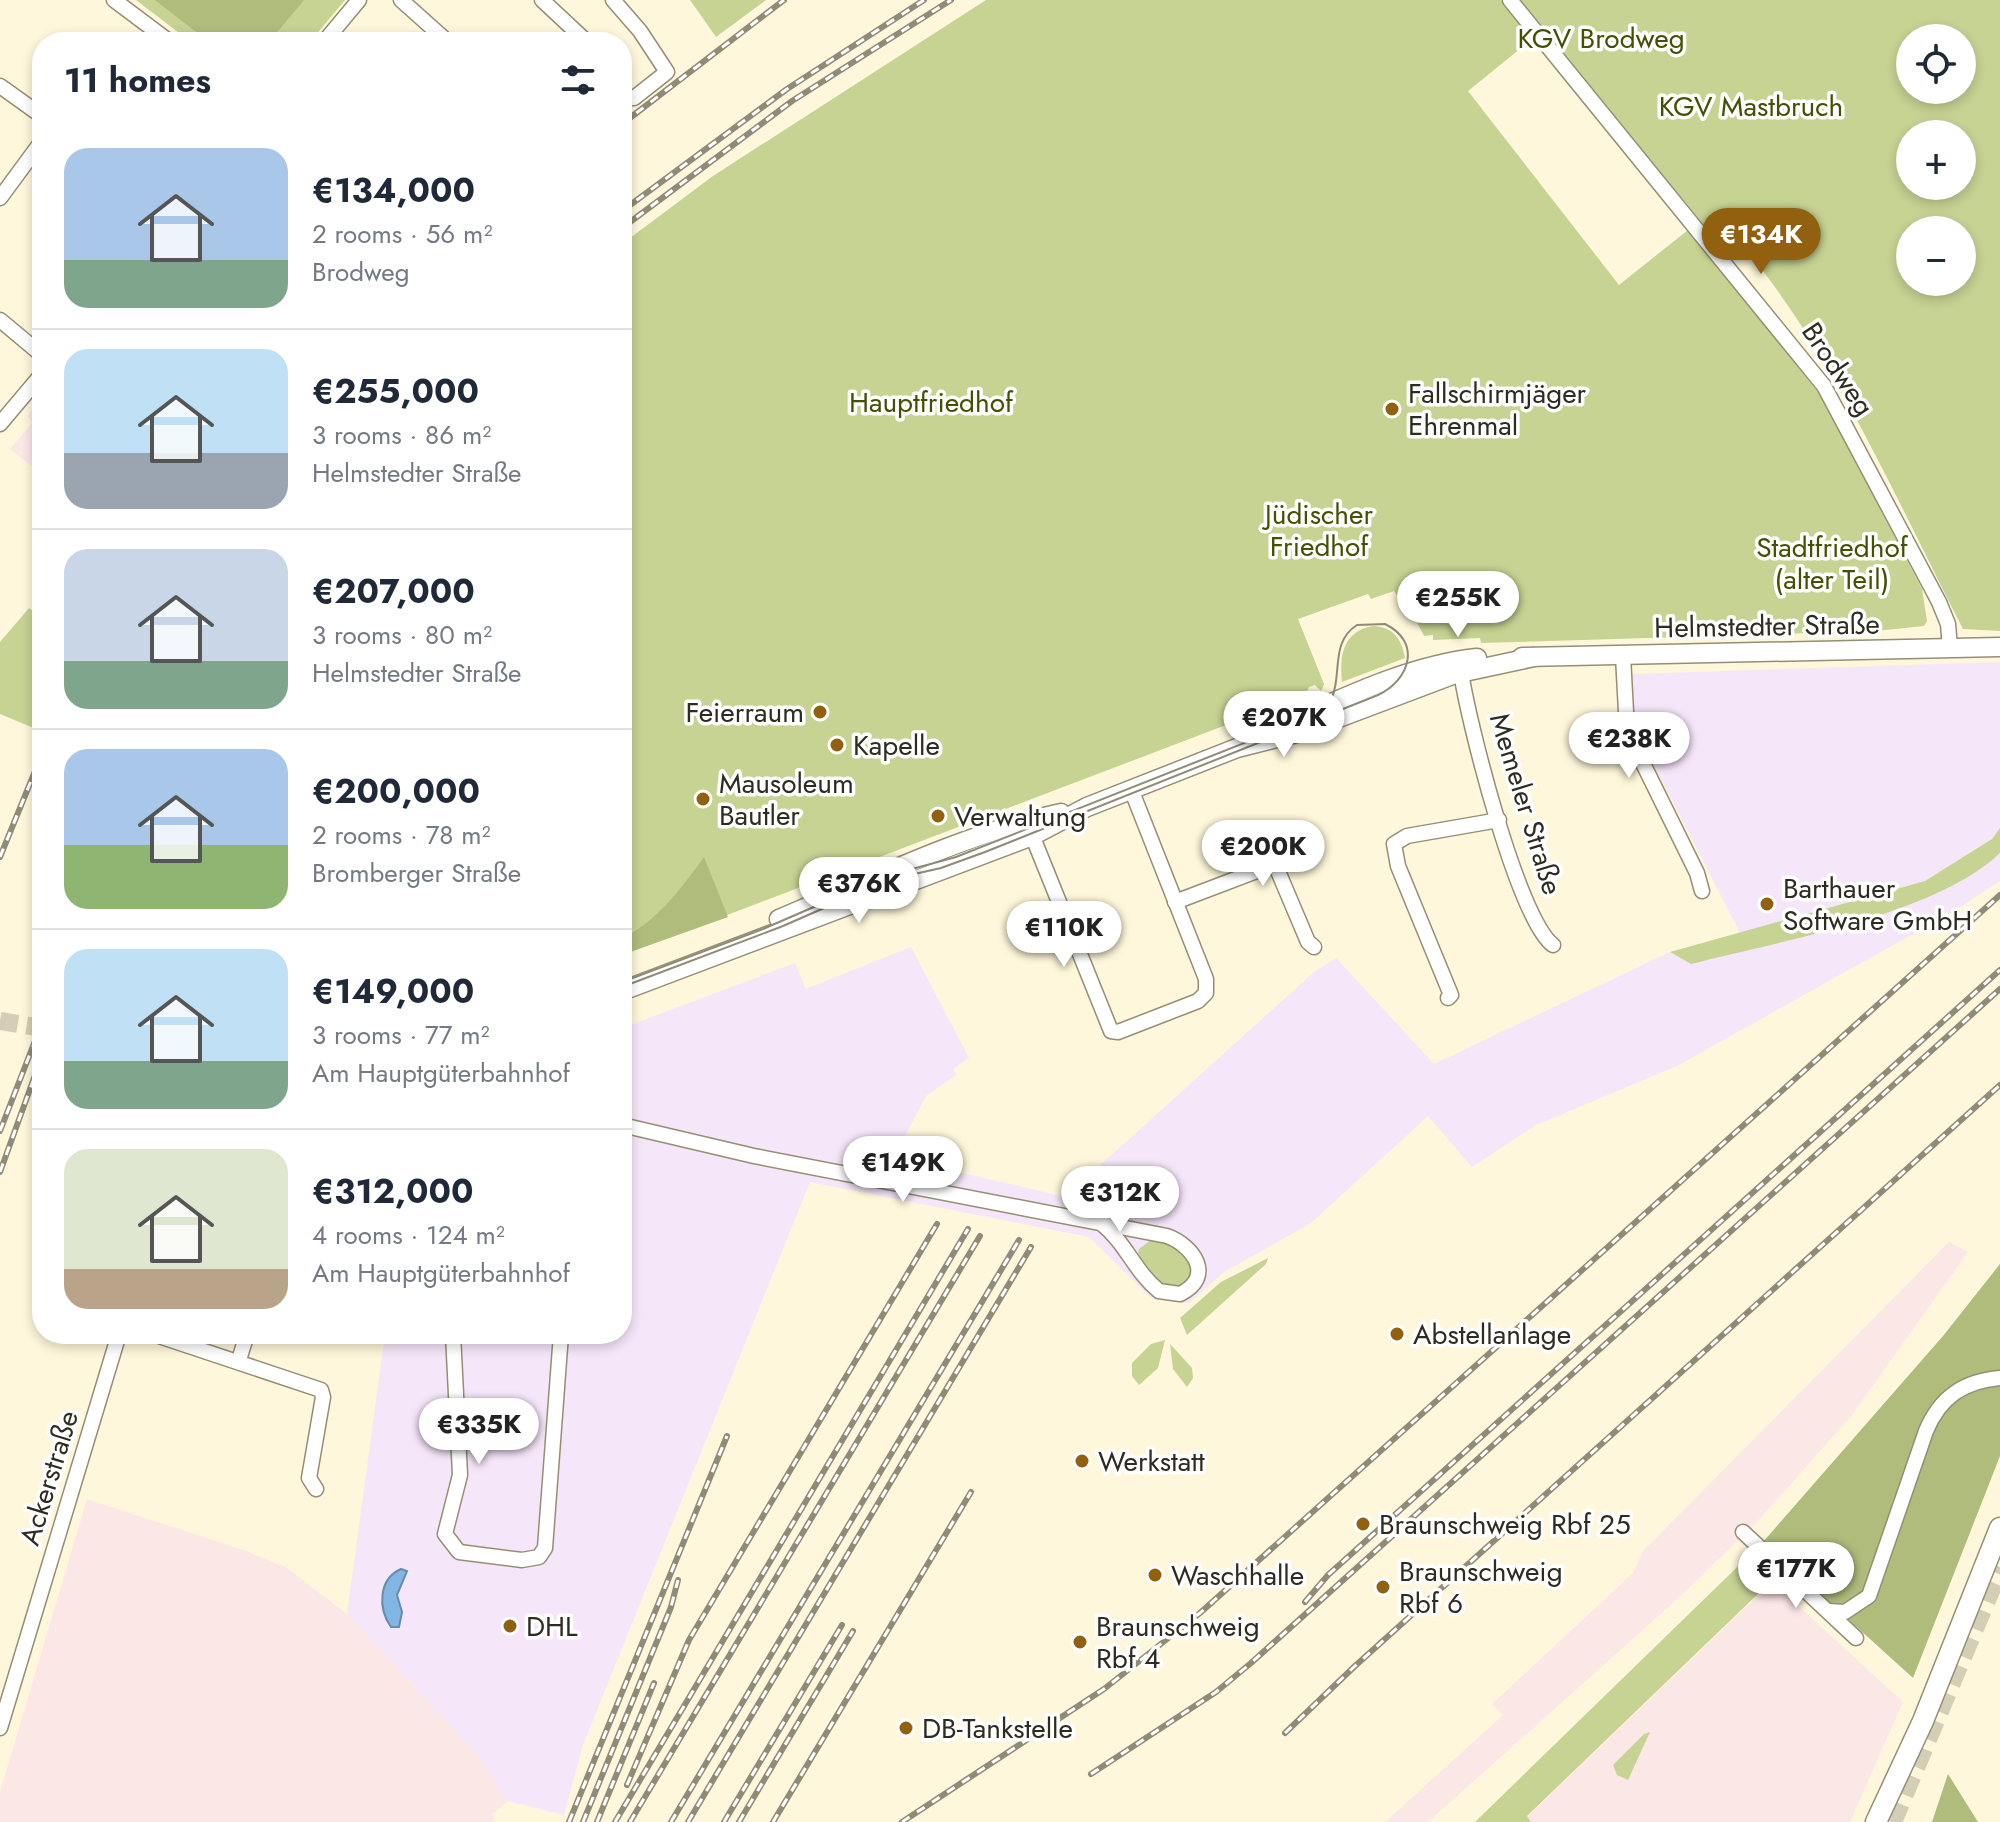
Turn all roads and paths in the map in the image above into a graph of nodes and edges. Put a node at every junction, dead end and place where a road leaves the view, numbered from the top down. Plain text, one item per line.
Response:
1 (114, 0) edge
2 (359, 0) edge
3 (401, 0) edge
4 (542, 0) edge
5 (613, 0) edge
6 (1510, 0) edge
7 (157, 32) edge
8 (332, 32) edge
9 (437, 32) edge
10 (576, 32) edge
11 (0, 86) edge
12 (632, 97) edge
13 (32, 109) edge
14 (32, 155) edge
15 (0, 198) edge
16 (0, 320) edge
17 (32, 347) edge
18 (32, 386) edge
19 (0, 424) edge
20 (2000, 647) edge
21 (1950, 648) junction
22 (1623, 656) junction
23 (1504, 657) junction
24 (1534, 657) junction
25 (1431, 667) junction
26 (1458, 673) junction
27 (1237, 748) junction
28 (1131, 789) junction
29 (1499, 820) junction
30 (1029, 828) junction
31 (922, 868) junction
32 (1702, 891) dead end
33 (1175, 902) junction
34 (1553, 945) dead end
35 (1314, 947) dead end
36 (632, 976) edge
37 (632, 987) edge
38 (1448, 998) dead end
39 (632, 1127) edge
40 (1102, 1224) junction
41 (1157, 1234) junction
42 (1135, 1266) junction
43 (116, 1344) edge
44 (186, 1344) edge
45 (244, 1344) edge
46 (453, 1344) edge
47 (560, 1344) edge
48 (239, 1360) junction
49 (2000, 1378) edge
50 (316, 1489) dead end
51 (2000, 1528) edge
52 (1743, 1532) dead end
53 (1829, 1611) junction
54 (1856, 1638) dead end
55 (0, 1728) edge
56 (1876, 1822) edge

1 - 7 street
2 - 8 street
3 - 9 street
4 - 10 street
5 - 12 street
6 - 21 street, Brodweg
11 - 13 street
14 - 15 street
16 - 17 street
18 - 19 street
20 - 21 main road, Helmstedter Straße
21 - 22 main road, Helmstedter Straße
22 - 24 main road, Helmstedter Straße
22 - 32 street
23 - 24 main road, Helmstedter Straße
23 - 25 main road, Helmstedter Straße
23 - 26 main road
24 - 26 main road, Helmstedter Straße
25 - 26 main road
25 - 27 main road, Helmstedter Straße
26 - 27 main road, Helmstedter Straße
26 - 29 street, Memeler Straße
27 - 28 main road, Helmstedter Straße
28 - 30 main road, Helmstedter Straße
28 - 33 street
29 - 34 street, Memeler Straße
29 - 38 street
30 - 31 main road, Helmstedter Straße
30 - 33 street
31 - 36 main road, Helmstedter Straße
31 - 37 main road, Helmstedter Straße
33 - 35 street
39 - 40 street
40 - 41 street
40 - 42 street
41 - 42 street
41 - 42 street
43 - 55 street, Ackerstraße
44 - 48 street
45 - 48 street
46 - 47 street
48 - 50 street
49 - 53 street
51 - 56 highway
52 - 53 street
53 - 54 street

